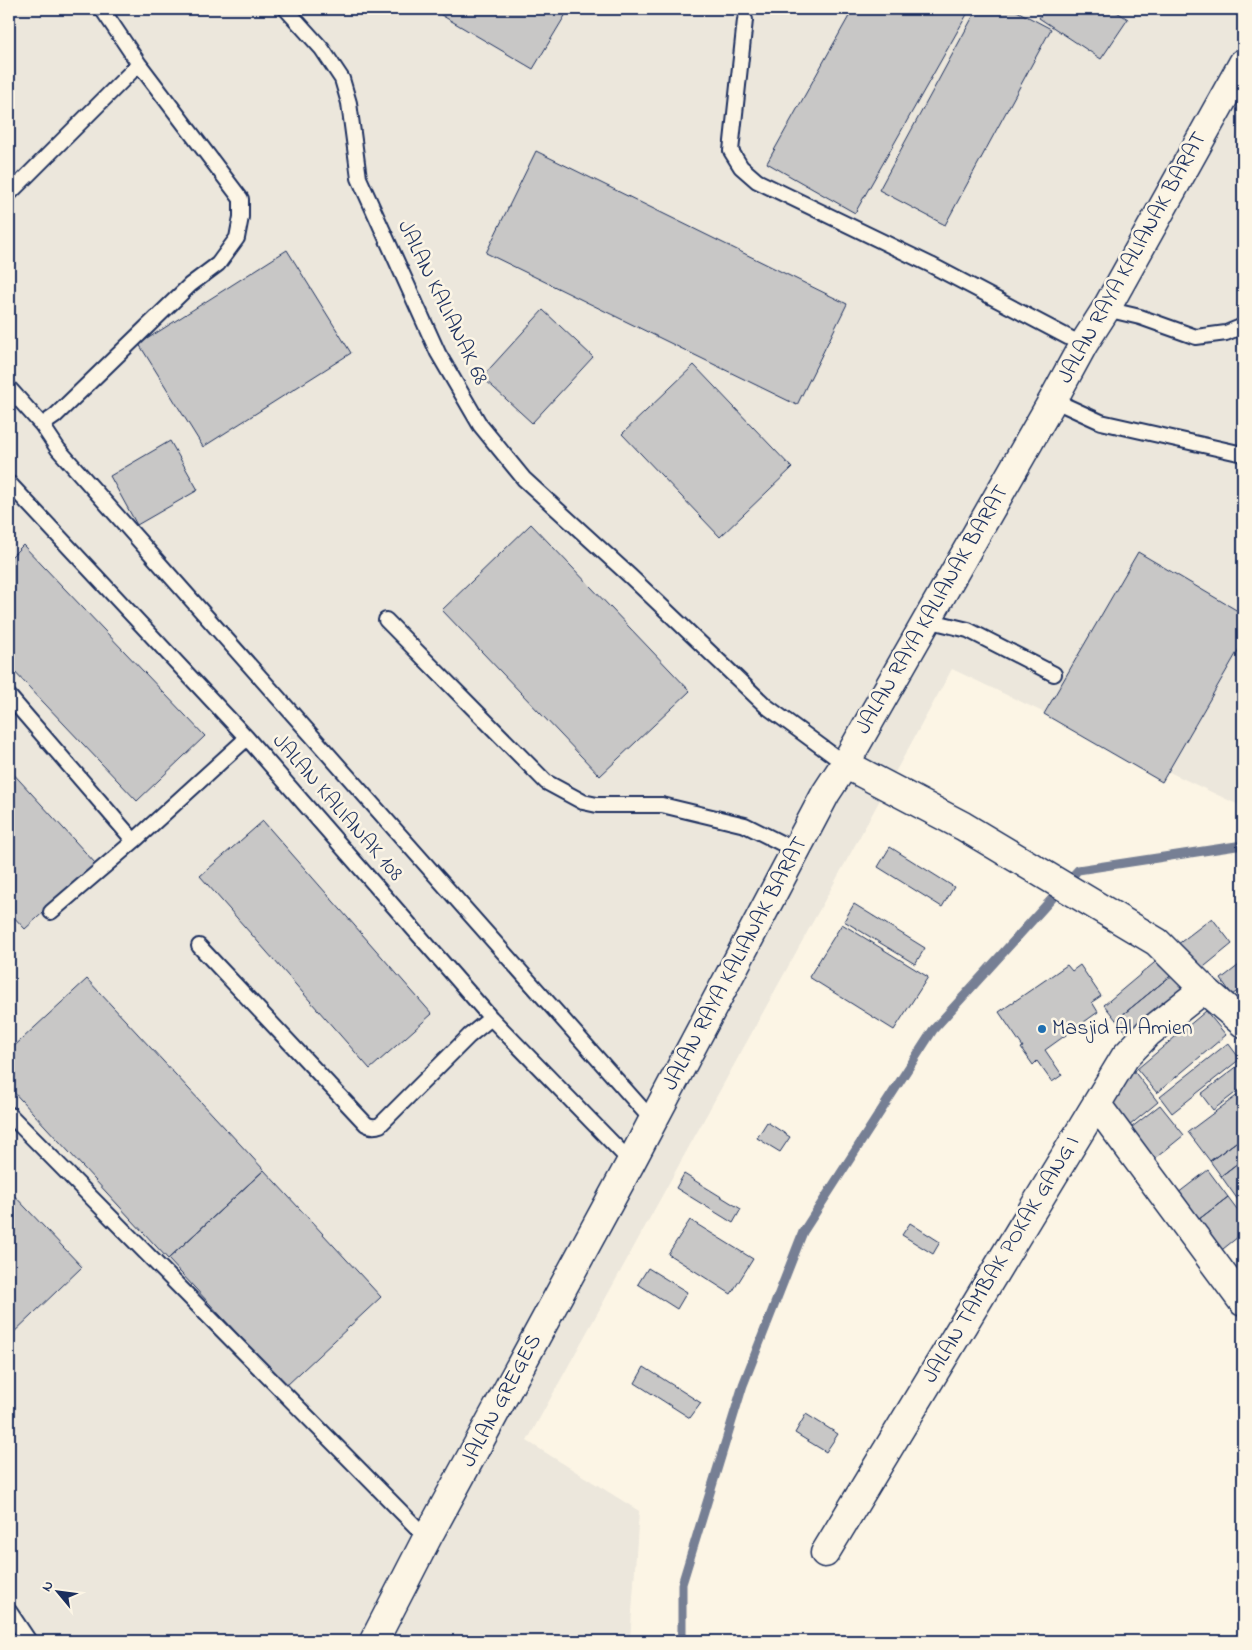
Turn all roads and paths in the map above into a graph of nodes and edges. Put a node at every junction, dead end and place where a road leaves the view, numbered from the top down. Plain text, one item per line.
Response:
1 (102, 9) edge
2 (286, 9) edge
3 (745, 20) dead end
4 (1243, 63) edge
5 (139, 64) junction
6 (9, 194) edge
7 (1106, 309) junction
8 (1243, 326) edge
9 (1083, 345) junction
10 (9, 388) edge
11 (1054, 400) junction
12 (42, 425) junction
13 (1243, 454) edge
14 (9, 485) edge
15 (386, 620) dead end
16 (927, 620) junction
17 (1054, 674) dead end
18 (9, 696) edge
19 (247, 738) junction
20 (845, 764) junction
21 (134, 841) junction
22 (797, 851) junction
23 (51, 912) dead end
24 (199, 946) dead end
25 (1204, 989) junction
26 (491, 1018) junction
27 (1243, 1023) edge
28 (1097, 1105) junction
29 (9, 1114) edge
30 (652, 1120) junction
31 (631, 1162) junction
32 (1243, 1302) edge
33 (427, 1538) junction
34 (825, 1553) dead end
35 (9, 1611) edge
36 (29, 1641) edge
37 (374, 1641) edge

1 - 5 lane
2 - 20 lane, JALAN KALIANAK 68
3 - 9 lane
4 - 7 main road, JALAN RAYA KALIANAK BARAT
5 - 6 lane
5 - 12 lane
7 - 8 lane
7 - 9 main road, JALAN RAYA KALIANAK BARAT
9 - 11 main road, JALAN RAYA KALIANAK BARAT
10 - 12 lane
11 - 13 lane
11 - 16 main road, JALAN RAYA KALIANAK BARAT
12 - 30 lane
14 - 19 lane, JALAN KALIANAK 108
15 - 22 lane
16 - 17 lane
16 - 20 main road, JALAN RAYA KALIANAK BARAT
18 - 21 lane
19 - 21 lane
19 - 26 lane, JALAN KALIANAK 108
20 - 22 main road, JALAN RAYA KALIANAK BARAT
20 - 25 main road
21 - 23 lane
22 - 30 main road, JALAN RAYA KALIANAK BARAT
24 - 26 lane
25 - 27 main road
25 - 28 main road, JALAN TAMBAK POKAK GANG I
26 - 31 lane, JALAN KALIANAK 108
28 - 32 main road
28 - 34 main road, JALAN TAMBAK POKAK GANG I
29 - 33 lane
30 - 31 main road, JALAN RAYA KALIANAK BARAT
31 - 33 main road, JALAN GREGES
33 - 37 main road, JALAN GREGES
35 - 36 lane

